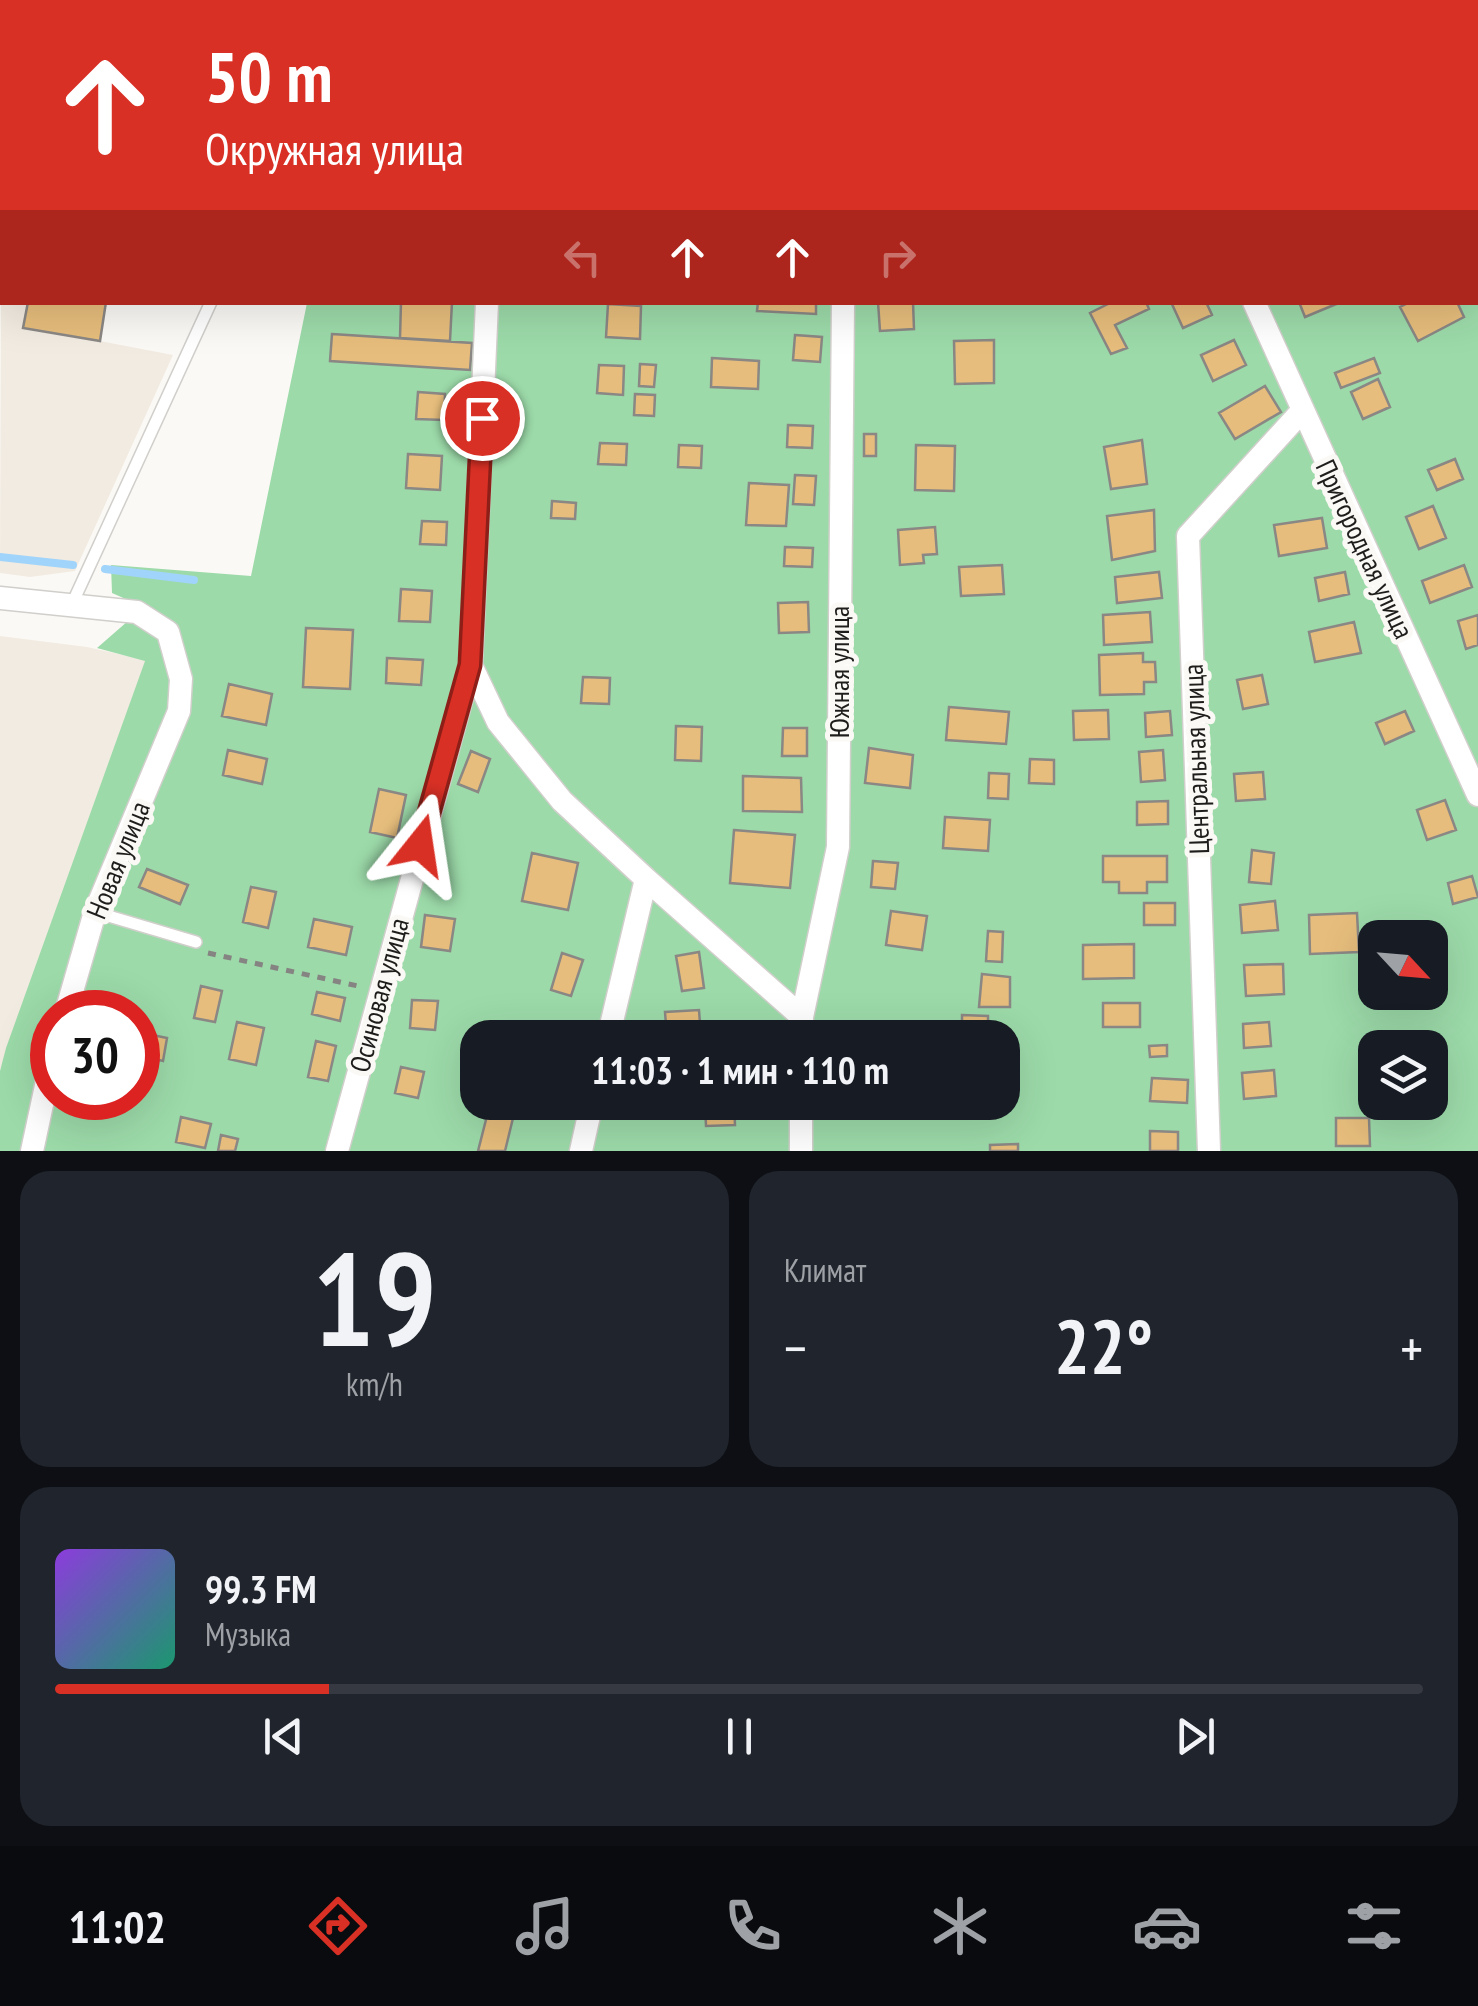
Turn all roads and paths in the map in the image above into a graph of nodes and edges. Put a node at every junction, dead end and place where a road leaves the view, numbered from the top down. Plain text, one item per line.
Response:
1 (210, 305) edge
2 (487, 305) edge
3 (843, 305) edge
4 (1255, 305) edge
5 (1302, 411) junction
6 (0, 598) edge
7 (72, 604) junction
8 (470, 665) junction
9 (1478, 795) edge
10 (646, 879) junction
11 (96, 912) junction
12 (196, 942) joint
13 (73, 990) edge
14 (381, 990) junction
15 (612, 1020) edge
16 (795, 1020) edge
17 (803, 1020) edge
18 (39, 1120) edge
19 (588, 1120) edge
20 (801, 1120) edge
21 (32, 1151) edge
22 (336, 1151) edge
23 (581, 1151) edge
24 (801, 1151) edge
25 (1209, 1151) edge

1 - 7 lane
2 - 8 street, Осиновая улица
3 - 17 street, Южная улица
4 - 5 street, Пригородная улица
5 - 9 street, Пригородная улица
5 - 25 street, Центральная улица
6 - 7 street
7 - 11 street, Новая улица
8 - 10 street
8 - 14 street, Осиновая улица
10 - 15 street
10 - 16 street
11 - 12 lane
11 - 13 street, Новая улица
12 - 14 path
14 - 22 street, Осиновая улица
18 - 21 street
19 - 23 street
20 - 24 street

